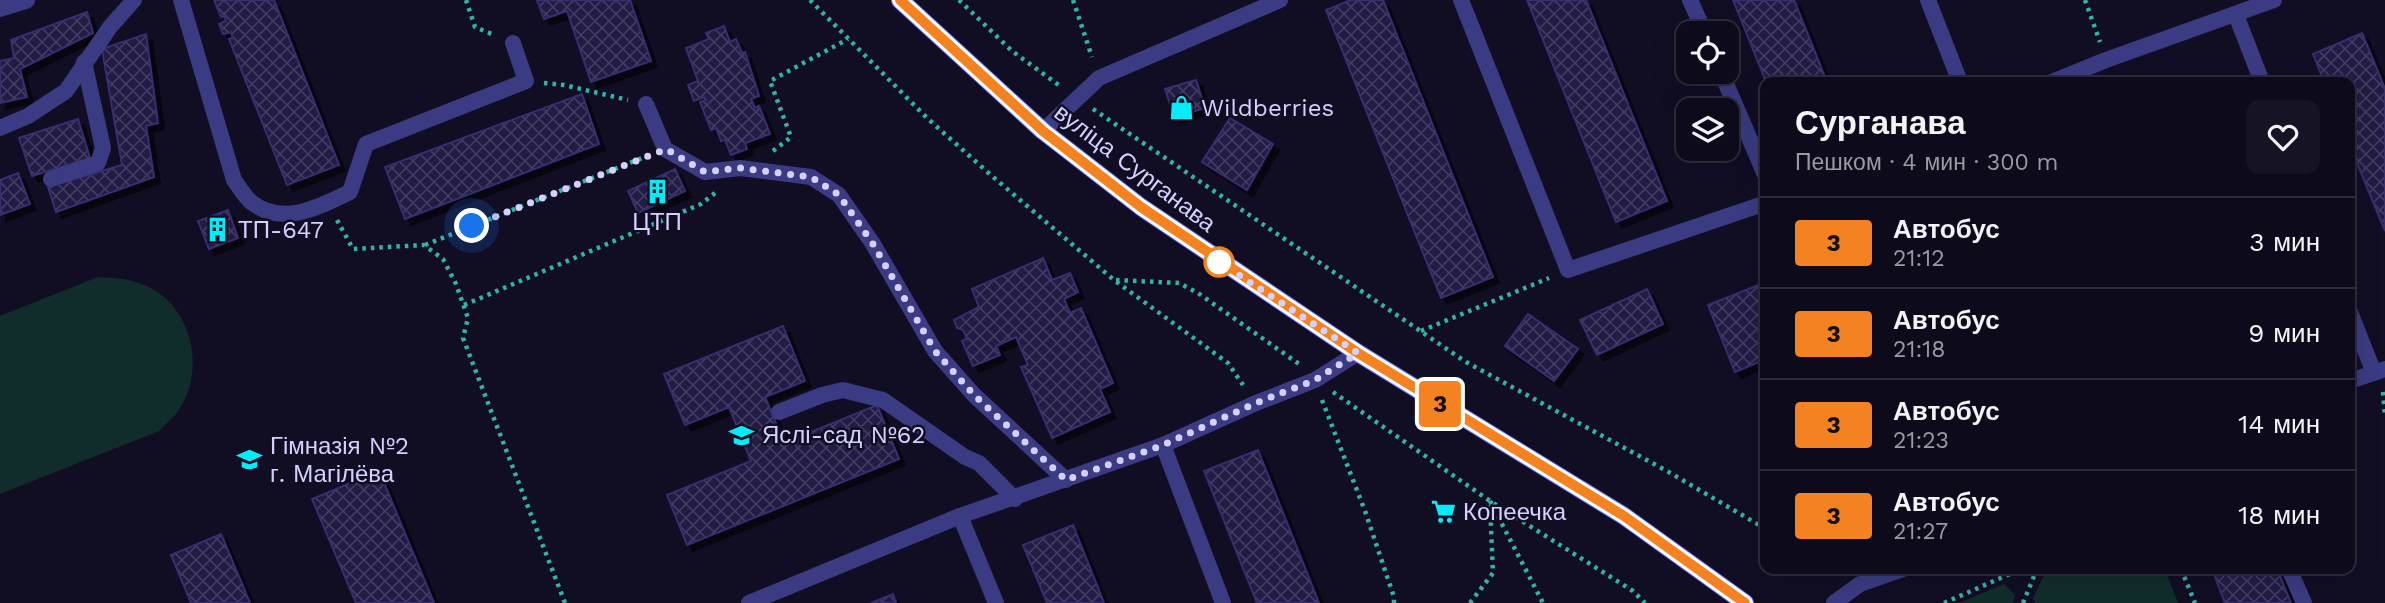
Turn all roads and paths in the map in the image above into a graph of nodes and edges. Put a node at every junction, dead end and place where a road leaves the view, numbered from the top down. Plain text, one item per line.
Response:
1 (26, 0) edge
2 (134, 0) edge
3 (181, 0) edge
4 (466, 0) edge
5 (810, 0) edge
6 (900, 0) edge
7 (959, 0) edge
8 (1073, 0) edge
9 (1280, 0) edge
10 (1461, 0) edge
11 (1690, 0) edge
12 (1928, 0) edge
13 (2085, 0) edge
14 (2274, 0) edge
15 (0, 8) edge
16 (2236, 15) junction
17 (1700, 21) edge
18 (848, 39) junction
19 (513, 43) joint
20 (2106, 60) junction
21 (84, 62) junction
22 (1958, 77) edge
23 (2064, 77) edge
24 (2260, 77) edge
25 (1099, 78) junction
26 (1726, 84) edge
27 (564, 85) dead end
28 (1077, 99) junction
29 (646, 104) joint
30 (0, 128) edge
31 (1043, 131) junction
32 (666, 149) junction
33 (1760, 163) edge
34 (748, 169) junction
35 (51, 178) dead end
36 (328, 202) junction
37 (1760, 205) edge
38 (424, 245) junction
39 (1568, 270) junction
40 (464, 305) junction
41 (2355, 322) edge
42 (1420, 331) junction
43 (1358, 353) junction
44 (2379, 371) edge
45 (2355, 379) edge
46 (1315, 380) junction
47 (1256, 403) junction
48 (779, 412) dead end
49 (1163, 445) junction
50 (1066, 480) junction
51 (1015, 499) junction
52 (1490, 500) junction
53 (960, 516) junction
54 (1760, 525) edge
55 (1889, 574) edge
56 (2010, 574) edge
57 (2035, 574) edge
58 (2184, 574) edge
59 (2292, 574) edge
60 (774, 598) edge
61 (565, 603) edge
62 (748, 603) edge
63 (996, 603) edge
64 (1223, 603) edge
65 (1469, 603) edge
66 (1543, 603) edge
67 (1645, 603) edge
68 (1745, 603) edge
69 (1834, 603) edge
70 (1944, 603) edge
71 (2023, 603) edge
72 (2195, 603) edge
73 (2304, 603) edge

1 - 15 street
2 - 21 lane
3 - 36 lane
4 - 19 path
5 - 18 path
6 - 31 main road, вуліца Сурганава
7 - 28 path
8 - 25 path
9 - 25 lane
10 - 39 lane
11 - 17 lane
12 - 22 lane
13 - 20 path
14 - 16 lane
16 - 20 lane
16 - 24 lane
18 - 34 path
18 - 47 path
19 - 36 lane
20 - 23 lane
21 - 30 lane
21 - 35 lane
25 - 28 lane
26 - 33 lane
27 - 29 path
28 - 31 lane
28 - 42 path
29 - 32 lane
31 - 43 main road, вуліца Сурганава
32 - 34 lane
32 - 38 path
34 - 40 path
34 - 50 lane
36 - 38 path
37 - 39 lane
38 - 40 path
39 - 42 path
40 - 61 path
41 - 44 lane
42 - 54 path
43 - 46 lane
43 - 68 main road, вуліца Сурганава
44 - 45 lane
46 - 47 lane
46 - 52 path
47 - 49 lane
48 - 51 lane
49 - 50 lane
49 - 64 lane
50 - 51 lane
51 - 53 lane
52 - 65 path
52 - 66 path
52 - 67 path
53 - 60 lane
53 - 63 lane
55 - 69 lane
56 - 70 path
57 - 71 path
58 - 72 path
59 - 73 lane
60 - 62 lane

